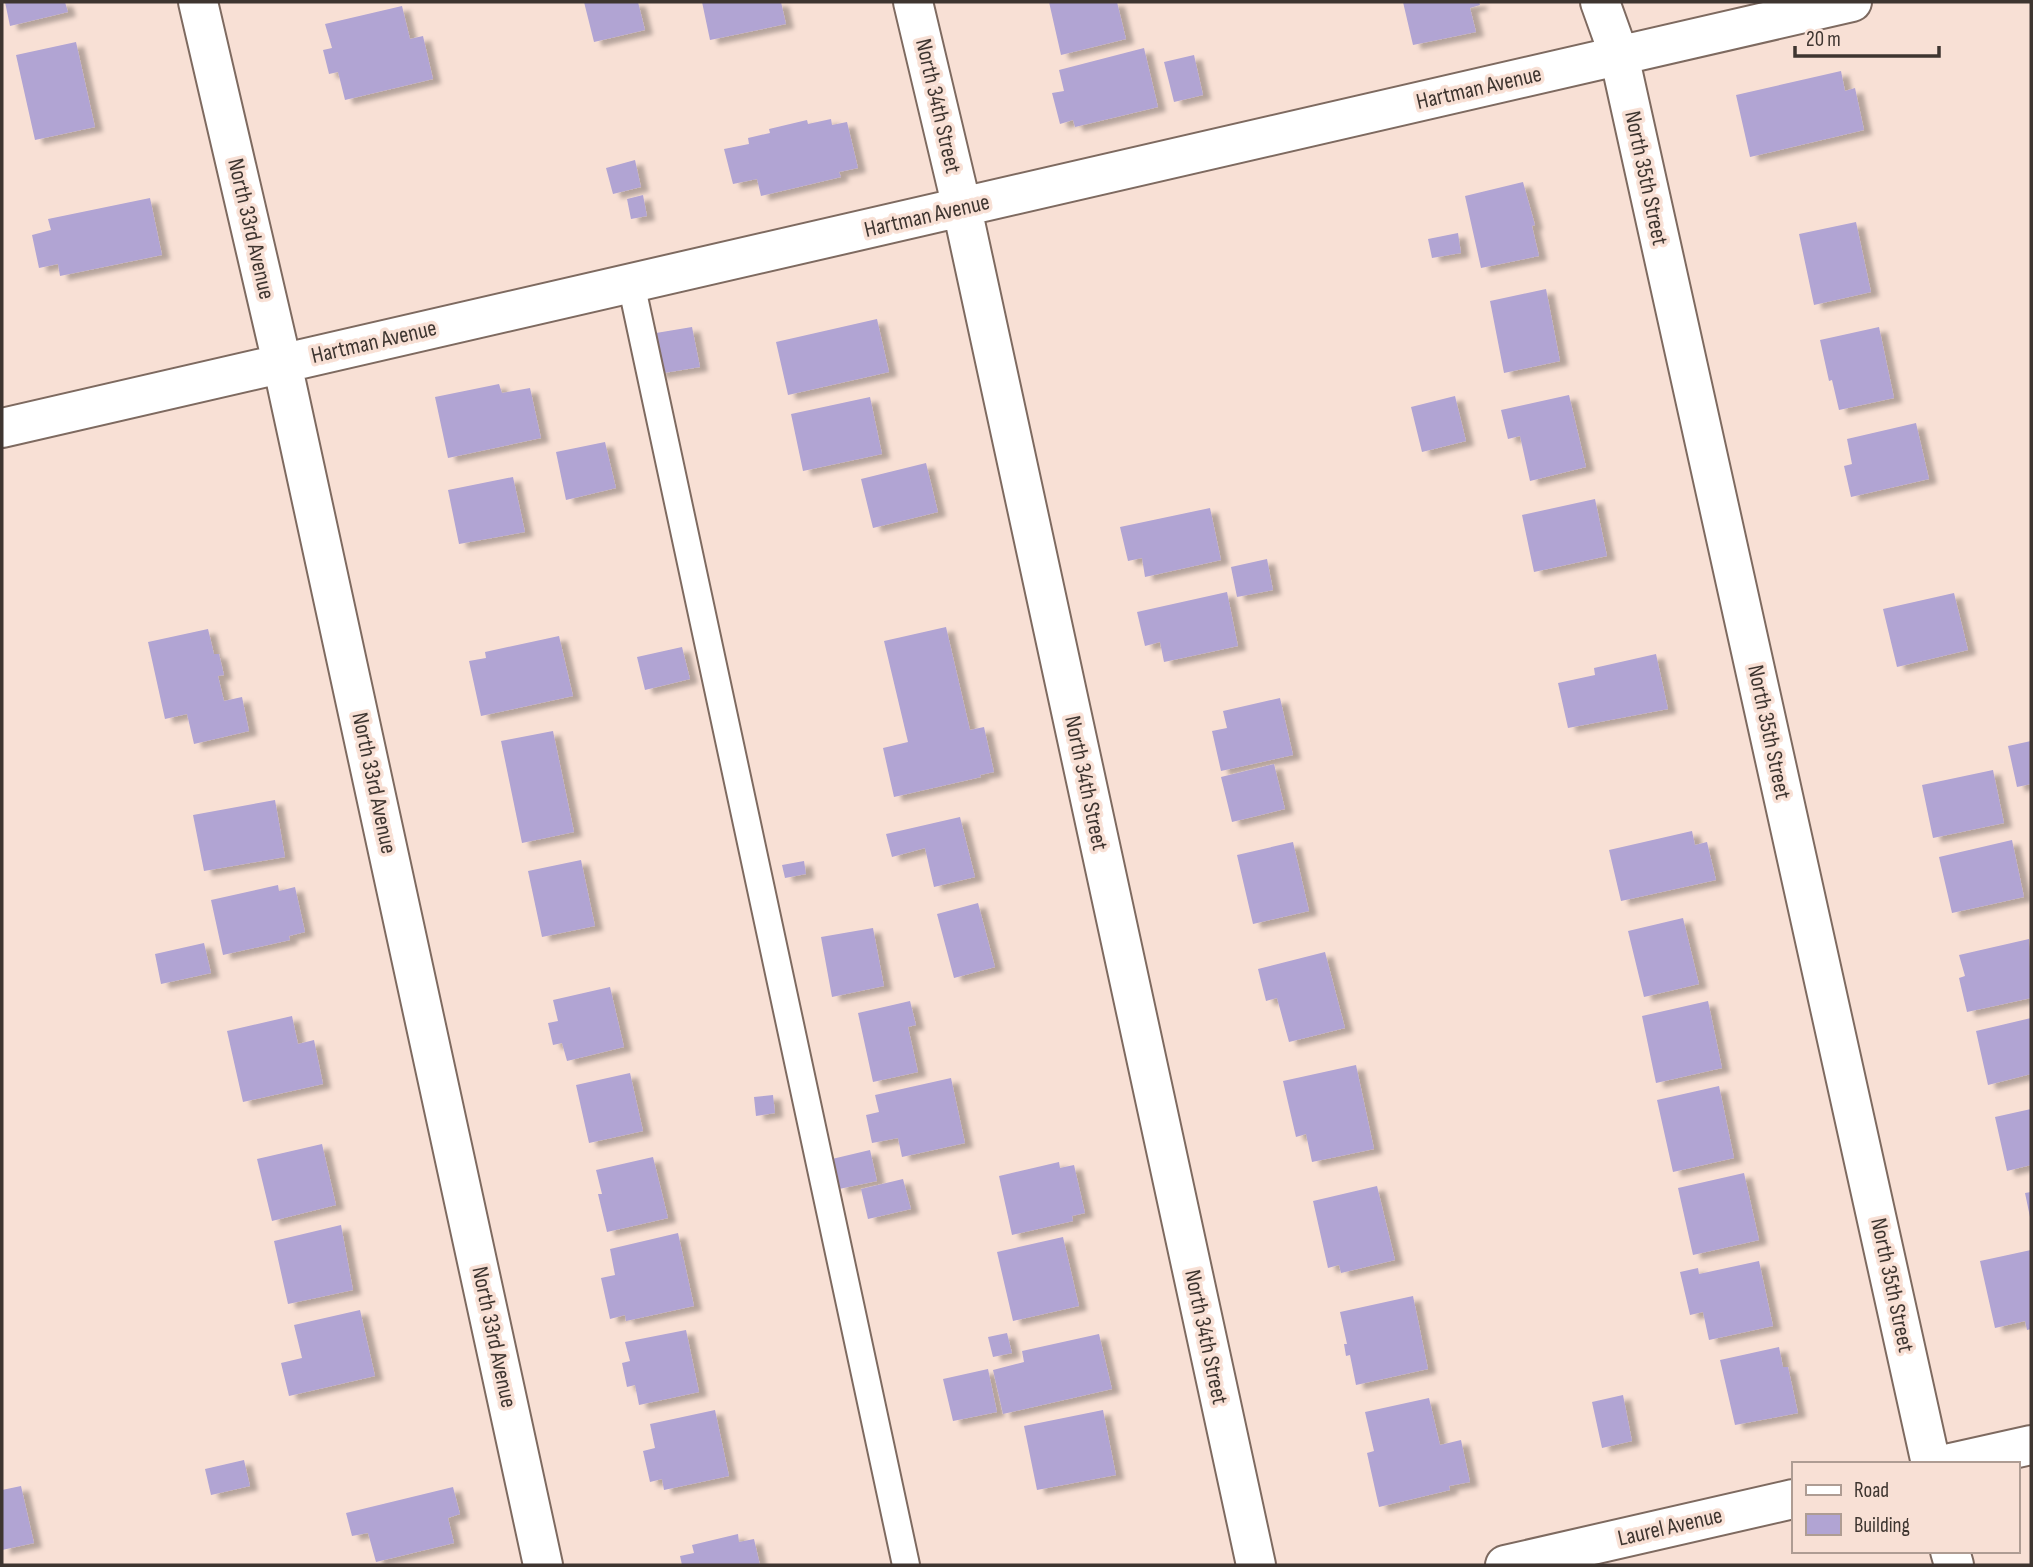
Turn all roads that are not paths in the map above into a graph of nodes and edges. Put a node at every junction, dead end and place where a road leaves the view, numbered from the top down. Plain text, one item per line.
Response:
1 (198, 2) edge
2 (913, 2) edge
3 (1600, 2) edge
4 (1852, 2) edge
5 (1619, 55) junction
6 (962, 208) junction
7 (631, 283) junction
8 (282, 363) junction
9 (2, 428) edge
10 (2031, 1445) edge
11 (1931, 1462) edge
12 (1955, 1462) edge
13 (1792, 1499) edge
14 (543, 1565) edge
15 (906, 1565) edge
16 (1256, 1565) edge
17 (1506, 1565) edge

1 - 8 street, North 33rd Avenue
2 - 6 street, North 34th Street
3 - 5 street, North 35th Street
4 - 5 street, Hartman Avenue
5 - 6 street, Hartman Avenue
5 - 11 street, North 35th Street
6 - 7 street, Hartman Avenue
6 - 16 street, North 34th Street
7 - 8 street, Hartman Avenue
7 - 15 lane
8 - 9 street, Hartman Avenue
8 - 14 street, North 33rd Avenue
10 - 12 street
13 - 17 street, Laurel Avenue

